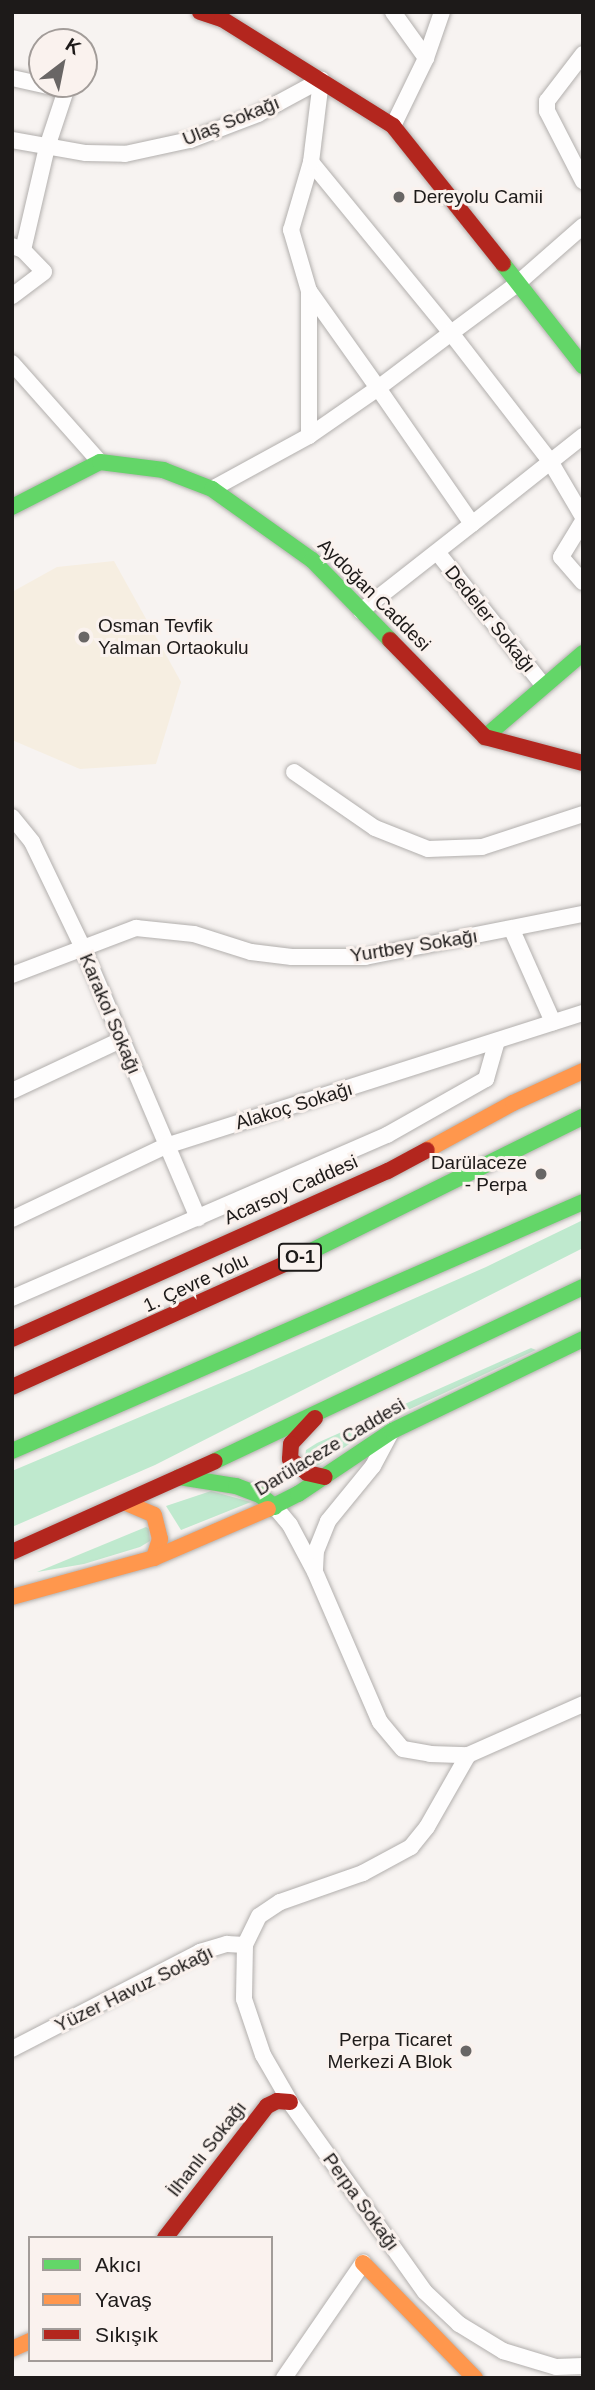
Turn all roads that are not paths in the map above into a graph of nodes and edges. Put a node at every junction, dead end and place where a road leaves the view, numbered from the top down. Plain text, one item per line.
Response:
1 (200, 12) edge
2 (393, 12) edge
3 (442, 12) edge
4 (222, 16) edge
5 (583, 54) edge
6 (426, 58) junction
7 (12, 78) edge
8 (321, 80) junction
9 (393, 126) junction
10 (12, 140) edge
11 (47, 147) junction
12 (311, 162) junction
13 (583, 181) edge
14 (583, 226) edge
15 (18, 248) edge
16 (517, 284) junction
17 (309, 291) junction
18 (12, 296) edge
19 (452, 333) junction
20 (12, 363) edge
21 (583, 366) edge
22 (378, 388) junction
23 (309, 436) junction
24 (583, 436) edge
25 (550, 461) junction
26 (100, 462) junction
27 (212, 489) junction
28 (12, 507) edge
29 (583, 519) edge
30 (472, 524) junction
31 (437, 552) junction
32 (583, 582) edge
33 (361, 611) junction
34 (583, 653) edge
35 (544, 686) junction
36 (485, 737) junction
37 (583, 764) edge
38 (294, 772) dead end
39 (583, 814) edge
40 (12, 817) edge
41 (583, 914) edge
42 (512, 930) junction
43 (82, 946) junction
44 (12, 975) edge
45 (583, 1013) edge
46 (553, 1022) junction
47 (121, 1040) junction
48 (496, 1042) junction
49 (583, 1058) edge
50 (583, 1071) edge
51 (12, 1091) edge
52 (583, 1117) edge
53 (166, 1146) junction
54 (583, 1202) edge
55 (198, 1218) junction
56 (12, 1219) edge
57 (583, 1287) edge
58 (12, 1298) edge
59 (12, 1325) edge
60 (12, 1339) edge
61 (583, 1339) edge
62 (12, 1387) edge
63 (333, 1404) junction
64 (392, 1431) junction
65 (12, 1451) edge
66 (175, 1477) junction
67 (325, 1477) junction
68 (125, 1503) junction
69 (275, 1507) junction
70 (12, 1552) edge
71 (154, 1558) junction
72 (315, 1572) junction
73 (12, 1597) edge
74 (583, 1704) edge
75 (468, 1755) junction
76 (245, 1945) junction
77 (12, 2049) edge
78 (290, 2102) junction
79 (166, 2236) edge
80 (363, 2263) joint
81 (28, 2342) edge
82 (12, 2349) edge
83 (583, 2366) edge
84 (284, 2378) edge
85 (475, 2378) edge

1 - 4 main road
2 - 6 street
3 - 6 street
4 - 8 main road
5 - 13 street
6 - 9 street
7 - 11 street
8 - 9 main road
8 - 11 street, Ulaş Sokağı
8 - 12 street
9 - 16 main road
10 - 11 street, Ulaş Sokağı
11 - 15 street
12 - 17 street
12 - 19 street
14 - 16 street
15 - 18 street
16 - 19 street
16 - 21 main road
17 - 22 street
17 - 23 street
19 - 22 street
19 - 25 street
20 - 26 street
22 - 23 street
22 - 30 street
23 - 27 street
24 - 25 street
25 - 29 street
25 - 30 street
26 - 27 main road, Aydoğan Caddesi
26 - 28 main road
27 - 33 main road, Aydoğan Caddesi
29 - 32 street
30 - 31 street
31 - 33 street
31 - 35 street, Dedeler Sokağı
33 - 36 main road, Aydoğan Caddesi
34 - 35 main road
35 - 36 main road
36 - 37 main road
38 - 39 street
40 - 43 street, Karakol Sokağı
41 - 42 street, Yurtbey Sokağı
42 - 43 street, Yurtbey Sokağı
42 - 46 street
43 - 44 street, Yurtbey Sokağı
43 - 47 street, Karakol Sokağı
45 - 46 street, Alakoç Sokağı
46 - 48 street, Alakoç Sokağı
47 - 51 street
47 - 53 street, Karakol Sokağı
48 - 53 street, Alakoç Sokağı
48 - 55 street
49 - 59 main road, Acarsoy Caddesi
50 - 60 main road, Acarsoy Caddesi
52 - 62 main road, 1. Çevre Yolu / O-1
53 - 55 street, Karakol Sokağı
53 - 56 street, Alakoç Sokağı
54 - 65 main road
55 - 58 street
57 - 63 main road, Darülaceze Caddesi
61 - 64 main road, Darülaceze Caddesi
63 - 66 main road, Darülaceze Caddesi
63 - 67 main road
64 - 67 main road, Darülaceze Caddesi
64 - 72 street
66 - 68 main road, Darülaceze Caddesi
66 - 69 main road
67 - 69 main road, Darülaceze Caddesi
68 - 70 main road, Darülaceze Caddesi
68 - 71 main road
69 - 71 main road, Darülaceze Caddesi
69 - 72 street
71 - 73 main road, Darülaceze Caddesi
72 - 75 street
74 - 75 street
75 - 76 street
76 - 77 street, Yüzer Havuz Sokağı
76 - 78 street, Perpa Sokağı
78 - 79 main road, İlhanlı Sokağı
78 - 83 street, Perpa Sokağı
80 - 84 street
80 - 85 main road
81 - 82 main road

